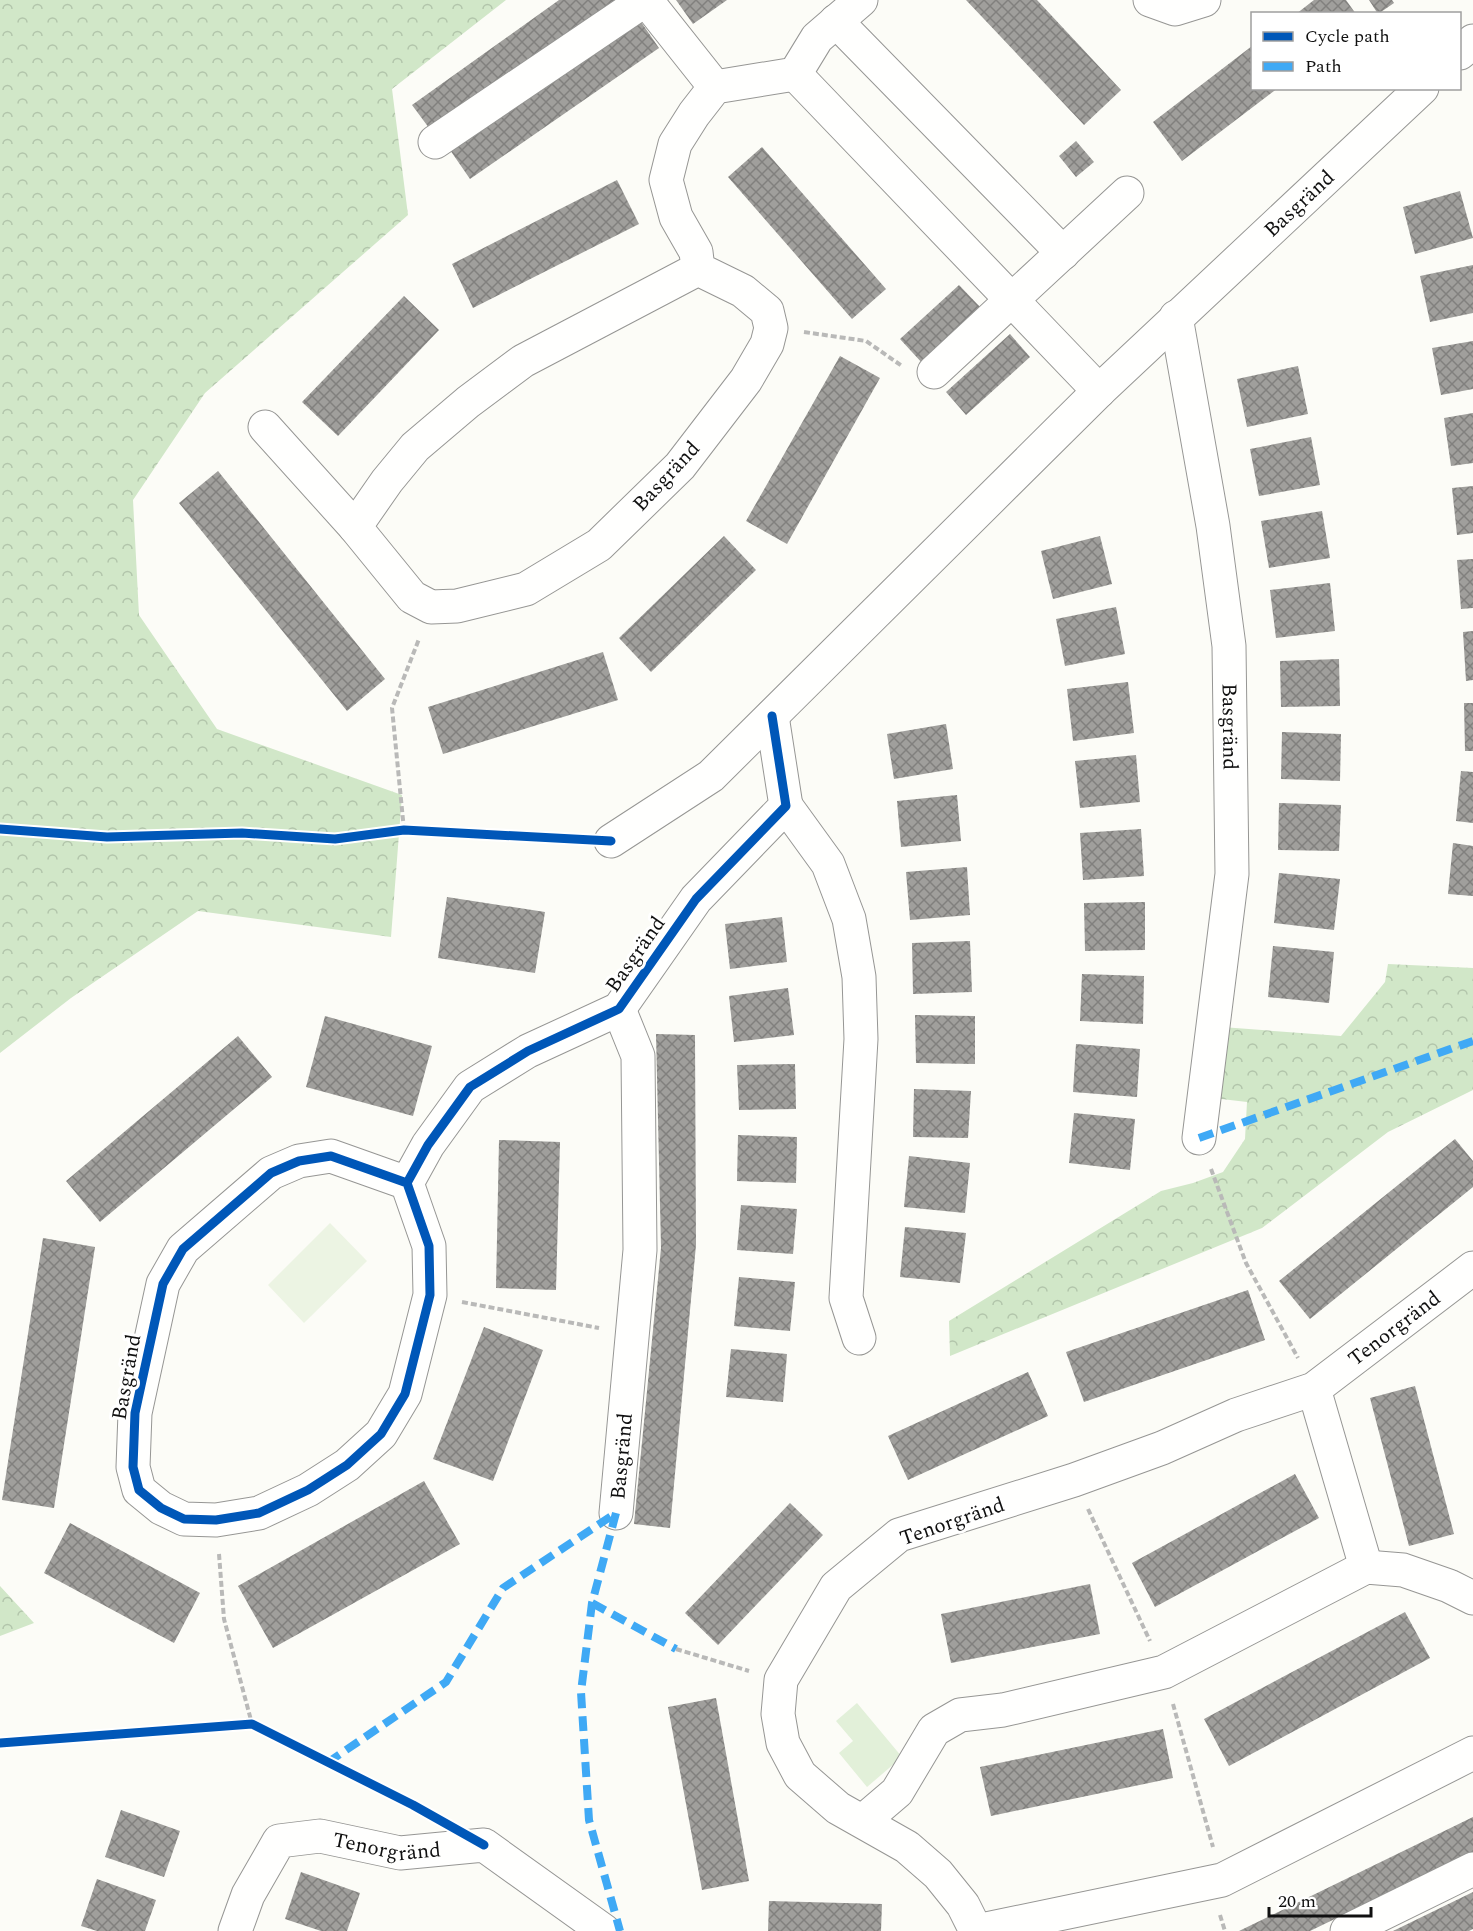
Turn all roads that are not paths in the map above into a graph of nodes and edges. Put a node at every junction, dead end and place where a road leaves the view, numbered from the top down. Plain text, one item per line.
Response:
1 (646, 0) edge
2 (861, 0) edge
3 (1150, 0) edge
4 (1204, 0) edge
5 (837, 21) junction
6 (1473, 41) edge
7 (1461, 52) edge
8 (795, 74) junction
9 (715, 87) junction
10 (1420, 90) edge
11 (435, 142) dead end
12 (1127, 193) dead end
13 (1063, 253) junction
14 (698, 269) junction
15 (1012, 300) junction
16 (1176, 317) junction
17 (934, 372) road end
18 (1099, 391) junction
19 (265, 427) dead end
20 (355, 527) junction
21 (772, 716) junction
22 (786, 806) junction
23 (611, 841) dead end
24 (619, 1009) junction
25 (1200, 1138) road end
26 (407, 1184) junction
27 (1473, 1268) edge
28 (859, 1338) dead end
29 (1314, 1389) junction
30 (616, 1513) dead end
31 (1366, 1567) junction
32 (1473, 1598) edge
33 (1473, 1753) edge
34 (863, 1821) junction
35 (1473, 1869) edge
36 (235, 1931) edge
37 (604, 1931) edge
38 (976, 1931) edge
39 (1347, 1931) edge

1 - 9 street
1 - 11 street
2 - 5 street
3 - 4 street
5 - 8 street
5 - 13 street
6 - 7 street
8 - 9 street
8 - 15 street
9 - 14 street
10 - 16 street, Basgränd
12 - 13 street
13 - 15 street
14 - 20 street
14 - 20 street, Basgränd
15 - 17 street
15 - 18 street
16 - 18 street, Basgränd
16 - 25 street, Basgränd
18 - 21 street, Basgränd
19 - 20 street
21 - 22 street
21 - 23 street, Basgränd
22 - 24 street, Basgränd
22 - 28 street
24 - 26 street, Basgränd
24 - 30 street, Basgränd
26 - 26 street, Basgränd
27 - 29 street, Tenorgränd
29 - 31 street
29 - 34 street, Tenorgränd
31 - 32 street
31 - 34 street
33 - 38 street
34 - 38 street, Tenorgränd
35 - 39 street
36 - 37 street, Tenorgränd

